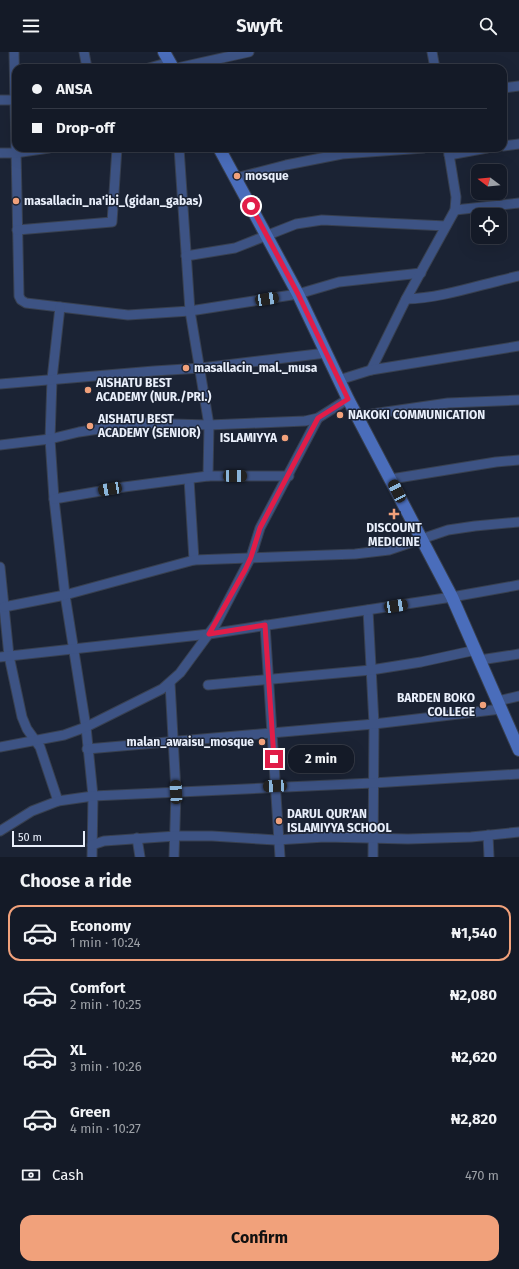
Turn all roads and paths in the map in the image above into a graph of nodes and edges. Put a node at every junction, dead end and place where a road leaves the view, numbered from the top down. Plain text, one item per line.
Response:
1 (14, 52) edge
2 (84, 52) edge
3 (249, 52) edge
4 (432, 52) edge
5 (171, 62) edge
6 (14, 64) edge
7 (86, 64) edge
8 (435, 64) edge
9 (519, 86) edge
10 (507, 88) edge
11 (0, 100) edge
12 (12, 100) edge
13 (519, 144) edge
14 (507, 146) edge
15 (22, 152) edge
16 (116, 152) edge
17 (179, 152) edge
18 (221, 152) edge
19 (369, 152) edge
20 (448, 152) edge
21 (0, 153) edge
22 (15, 153) junction
23 (236, 178) junction
24 (519, 203) edge
25 (455, 210) junction
26 (446, 226) junction
27 (17, 230) junction
28 (266, 234) junction
29 (186, 256) junction
30 (421, 273) junction
31 (519, 276) edge
32 (298, 294) junction
33 (406, 299) junction
34 (60, 307) junction
35 (190, 311) junction
36 (519, 346) edge
37 (326, 352) junction
38 (201, 368) junction
39 (371, 370) junction
40 (52, 379) junction
41 (339, 380) junction
42 (0, 384) edge
43 (348, 399) junction
44 (519, 400) edge
45 (358, 416) junction
46 (318, 418) junction
47 (209, 425) junction
48 (50, 439) junction
49 (0, 445) edge
50 (519, 460) edge
51 (208, 476) junction
52 (289, 476) junction
53 (189, 479) junction
54 (391, 479) junction
55 (54, 499) junction
56 (519, 522) edge
57 (421, 540) junction
58 (251, 557) junction
59 (194, 560) junction
60 (0, 567) edge
61 (519, 585) edge
62 (1, 595) edge
63 (65, 595) junction
64 (452, 597) junction
65 (4, 607) junction
66 (368, 610) junction
67 (265, 625) junction
68 (209, 634) junction
69 (74, 649) junction
70 (519, 654) edge
71 (478, 655) junction
72 (4, 657) edge
73 (371, 670) junction
74 (269, 679) junction
75 (170, 683) junction
76 (208, 685) dead end
77 (519, 696) edge
78 (500, 705) junction
79 (374, 724) junction
80 (86, 727) junction
81 (272, 732) junction
82 (35, 740) junction
83 (174, 740) junction
84 (0, 747) edge
85 (87, 749) junction
86 (519, 750) edge
87 (519, 774) edge
88 (373, 783) junction
89 (275, 786) junction
90 (176, 792) junction
91 (93, 796) junction
92 (58, 801) junction
93 (0, 831) edge
94 (519, 832) edge
95 (488, 835) junction
96 (176, 836) junction
97 (137, 838) junction
98 (372, 838) junction
99 (278, 840) junction
100 (92, 845) junction
101 (92, 857) edge
102 (140, 857) edge
103 (174, 857) edge
104 (280, 857) edge
105 (373, 857) edge
106 (489, 857) edge

1 - 6 street
2 - 7 street
3 - 5 street
4 - 8 street
9 - 10 street
11 - 12 street
13 - 14 street
15 - 22 street
16 - 27 street
17 - 29 street
18 - 23 street
19 - 23 street
20 - 25 street
21 - 22 street
22 - 27 street
23 - 28 street
24 - 25 street
25 - 26 street
26 - 28 street
26 - 30 street
27 - 34 street
28 - 29 street
28 - 32 street
29 - 35 street
30 - 32 street
30 - 33 street
31 - 33 street
32 - 35 street
32 - 37 street
33 - 39 street
34 - 35 street
34 - 40 street
35 - 38 street
36 - 39 street
37 - 38 street
37 - 41 street
38 - 40 street
38 - 47 street
39 - 41 street
40 - 42 street
40 - 48 street
41 - 43 street
43 - 45 street
43 - 46 street
44 - 45 street
45 - 54 street
46 - 47 street
46 - 52 street
47 - 48 street
47 - 51 street
48 - 49 street
48 - 55 street
50 - 54 street
51 - 52 street
51 - 53 street
52 - 58 street
53 - 55 street
53 - 59 street
54 - 57 street
55 - 63 street
56 - 57 street
57 - 58 street
57 - 64 street
58 - 59 street
58 - 68 street
59 - 63 street
60 - 62 street
61 - 64 street
62 - 65 street
63 - 65 street
63 - 69 street
64 - 66 street
64 - 71 street
65 - 72 street
66 - 67 street
66 - 73 street
67 - 68 street
67 - 74 street
68 - 69 street
68 - 75 street
69 - 72 street
69 - 80 street
70 - 71 street
71 - 73 street
71 - 78 street
72 - 82 street
73 - 74 street
73 - 79 street
74 - 76 street
74 - 81 street
75 - 80 street
75 - 83 street
77 - 78 street
78 - 79 street
78 - 86 street
79 - 81 street
79 - 88 street
80 - 82 street
80 - 85 street
81 - 83 street
81 - 89 street
82 - 84 street
82 - 92 street
83 - 85 street
83 - 90 street
85 - 91 street
87 - 88 street
88 - 89 street
88 - 98 street
89 - 90 street
89 - 99 street
90 - 91 street
90 - 96 street
91 - 92 street
91 - 100 street
92 - 93 street
94 - 95 street
95 - 98 street
95 - 106 street
96 - 97 street
96 - 99 street
96 - 103 street
97 - 100 street
97 - 102 street
98 - 99 street
98 - 105 street
99 - 104 street
100 - 101 street

